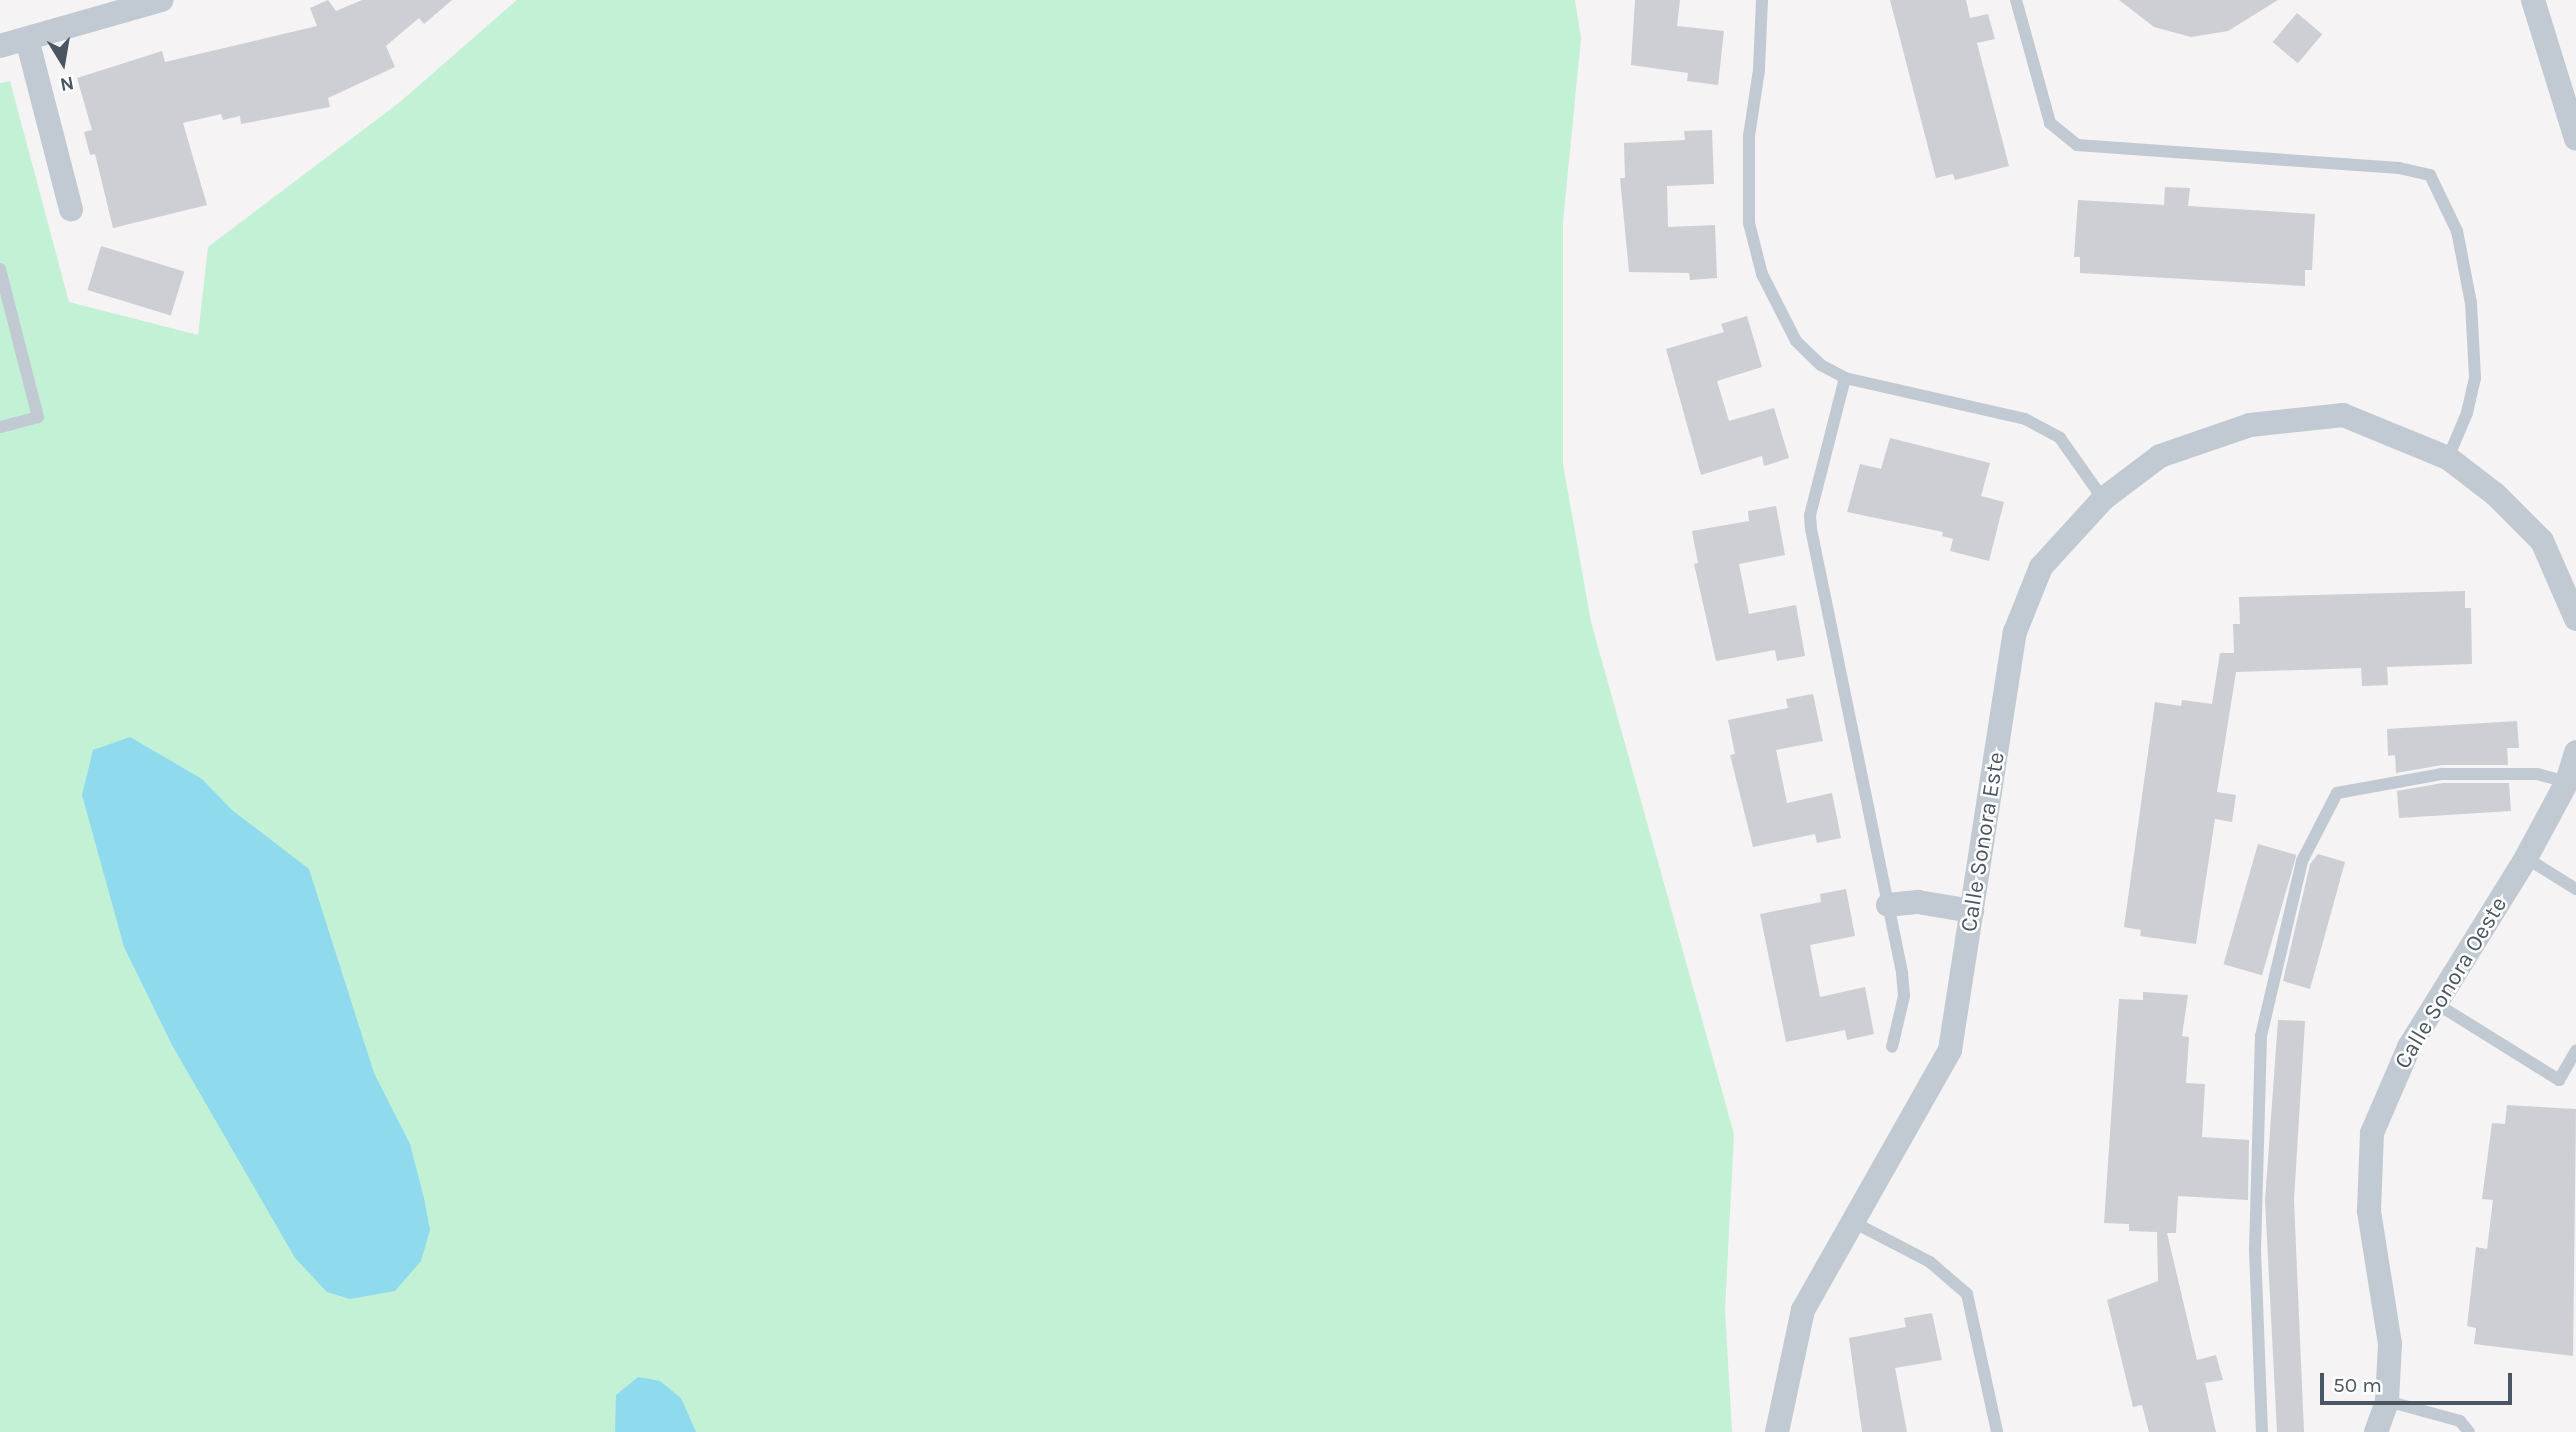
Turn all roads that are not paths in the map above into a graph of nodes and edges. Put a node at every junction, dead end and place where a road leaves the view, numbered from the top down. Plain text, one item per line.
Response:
1 (162, 0) edge
2 (1762, 0) edge
3 (2017, 0) edge
4 (2533, 0) edge
5 (27, 39) junction
6 (0, 46) edge
7 (2574, 129) edge
8 (71, 209) dead end
9 (0, 270) edge
10 (1845, 378) junction
11 (0, 427) edge
12 (2448, 457) junction
13 (2103, 499) junction
14 (2576, 619) edge
15 (2576, 752) edge
16 (2567, 782) junction
17 (2526, 858) junction
18 (2576, 889) edge
19 (1888, 905) junction
20 (1972, 911) junction
21 (2437, 1004) junction
22 (1892, 1048) dead end
23 (2576, 1051) edge
24 (1855, 1223) junction
25 (2387, 1401) junction
26 (1777, 1432) edge
27 (1997, 1432) edge
28 (2262, 1432) edge
29 (2376, 1432) edge
30 (2469, 1432) edge

1 - 5 street
2 - 10 lane
3 - 12 lane
4 - 7 street
5 - 6 street
5 - 8 street
9 - 11 lane
10 - 13 lane
10 - 19 lane
12 - 13 street, Calle Sonora Este
12 - 14 street
13 - 20 street, Calle Sonora Este
15 - 16 street, Calle Sonora Oeste
16 - 17 street, Calle Sonora Oeste
16 - 28 lane
17 - 18 lane
17 - 21 street, Calle Sonora Oeste
19 - 20 street
19 - 22 lane
20 - 24 street, Calle Sonora Este
21 - 23 lane
21 - 25 street, Calle Sonora Oeste
24 - 26 street, Calle Sonora Este
24 - 27 lane
25 - 29 street, Calle Sonora Oeste
25 - 30 lane

